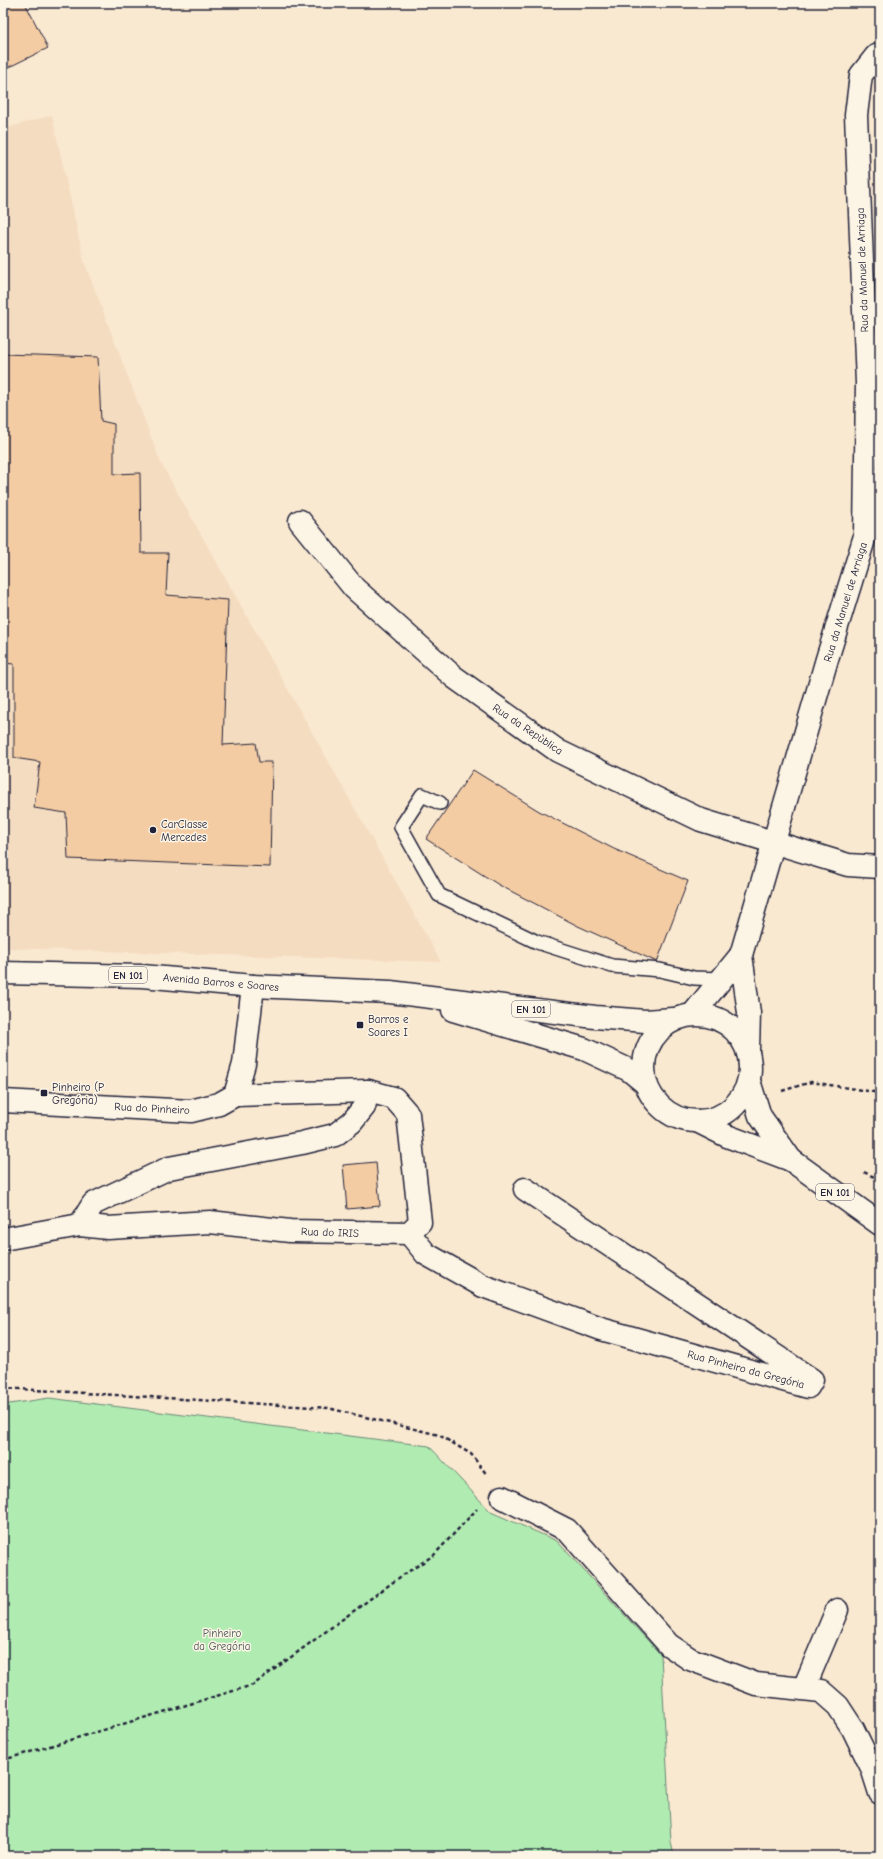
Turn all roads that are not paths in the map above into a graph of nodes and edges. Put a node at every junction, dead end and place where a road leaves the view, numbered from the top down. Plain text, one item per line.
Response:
1 (880, 55) edge
2 (300, 521) dead end
3 (440, 803) dead end
4 (773, 842) junction
5 (880, 867) edge
6 (741, 955) junction
7 (3, 973) edge
8 (720, 979) junction
9 (253, 986) junction
10 (390, 992) junction
11 (683, 1016) junction
12 (748, 1050) junction
13 (645, 1083) junction
14 (368, 1091) junction
15 (752, 1091) junction
16 (235, 1095) junction
17 (3, 1101) edge
18 (696, 1121) junction
19 (791, 1160) junction
20 (525, 1189) dead end
21 (880, 1224) edge
22 (80, 1225) junction
23 (409, 1233) junction
24 (3, 1239) edge
25 (502, 1497) road end
26 (837, 1610) dead end
27 (804, 1688) junction
28 (880, 1794) edge

1 - 4 street, Rua da Manuel de Arriaga
2 - 4 street, Rua da Repùblica
3 - 8 lane
4 - 5 street, Rua da Repùblica
4 - 6 street, Rua da Manuel de Arriaga
6 - 8 street
6 - 12 street
7 - 9 street, Avenida Barros e Soares / EN 101
8 - 11 street
9 - 10 street, Avenida Barros e Soares / EN 101
9 - 16 street
10 - 11 street, Avenida Barros e Soares / EN 101
10 - 13 street, Avenida Barros e Soares / EN 101
11 - 12 street, EN 101
11 - 13 street, EN 101
12 - 15 street, EN 101
13 - 18 street, EN 101
14 - 16 street
14 - 22 street
14 - 23 street
15 - 18 street, EN 101
15 - 19 street, EN 101
16 - 17 street, Rua do Pinheiro
18 - 19 street, EN 101
19 - 21 street, EN 101
20 - 23 street, Rua Pinheiro da Gregória
22 - 23 street, Rua do IRIS
22 - 24 street, Rua do IRIS
25 - 27 street
26 - 27 street
27 - 28 street

